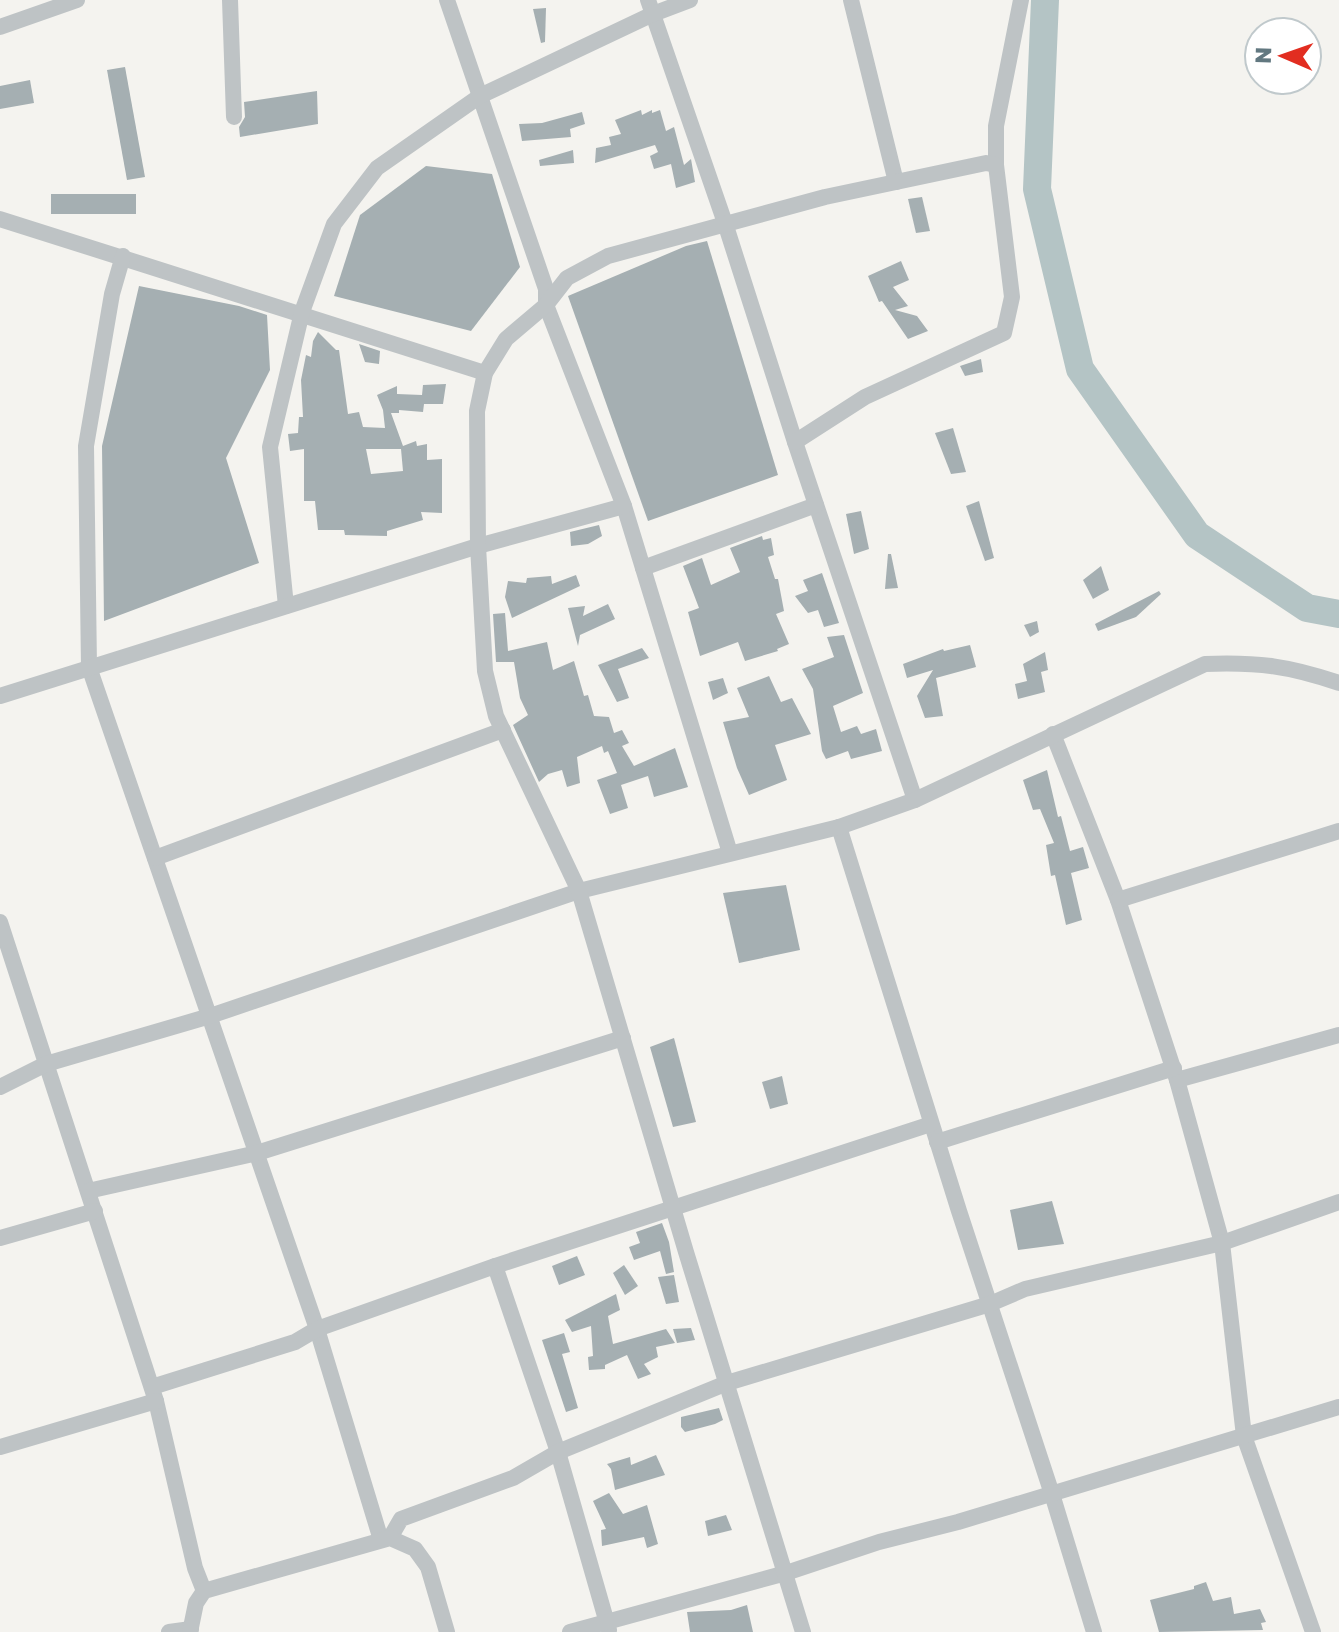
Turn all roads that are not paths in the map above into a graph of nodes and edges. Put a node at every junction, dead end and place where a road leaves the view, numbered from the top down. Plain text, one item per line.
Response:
1 (77, 0) edge
2 (230, 0) edge
3 (447, 0) edge
4 (690, 0) edge
5 (851, 0) edge
6 (1021, 0) edge
7 (651, 7) edge
8 (0, 27) edge
9 (480, 96) junction
10 (234, 117) dead end
11 (996, 165) junction
12 (896, 182) junction
13 (0, 219) edge
14 (725, 223) junction
15 (123, 256) junction
16 (546, 305) junction
17 (302, 312) junction
18 (485, 373) junction
19 (795, 442) junction
20 (816, 505) junction
21 (624, 506) junction
22 (478, 546) junction
23 (643, 568) junction
24 (286, 606) junction
25 (89, 667) junction
26 (1339, 683) edge
27 (0, 696) edge
28 (503, 730) junction
29 (1053, 734) junction
30 (915, 800) junction
31 (839, 827) junction
32 (1339, 831) edge
33 (730, 853) junction
34 (155, 858) junction
35 (579, 891) junction
36 (1118, 900) junction
37 (0, 922) edge
38 (210, 1016) junction
39 (1339, 1035) edge
40 (623, 1038) junction
41 (46, 1064) junction
42 (1176, 1074) junction
43 (0, 1087) edge
44 (931, 1124) junction
45 (937, 1142) junction
46 (257, 1153) junction
47 (88, 1191) junction
48 (1339, 1202) edge
49 (673, 1207) junction
50 (95, 1211) junction
51 (0, 1238) edge
52 (1222, 1243) junction
53 (495, 1266) junction
54 (990, 1304) junction
55 (317, 1329) junction
56 (727, 1383) junction
57 (154, 1394) junction
58 (1339, 1407) edge
59 (1244, 1436) junction
60 (0, 1447) edge
61 (558, 1452) junction
62 (1052, 1494) junction
63 (386, 1539) junction
64 (786, 1573) junction
65 (204, 1591) junction
66 (608, 1627) edge
67 (190, 1630) edge
68 (169, 1632) edge
69 (447, 1632) edge
70 (570, 1632) edge
71 (803, 1632) edge
72 (1094, 1632) edge
73 (1313, 1632) edge

1 - 8 street
2 - 10 street
3 - 9 street
4 - 7 street
5 - 12 street
6 - 11 street
7 - 9 street
7 - 14 street
9 - 16 street
9 - 17 street
11 - 12 street
11 - 19 street
12 - 14 street
13 - 15 street
14 - 16 street
14 - 19 street
15 - 17 street
15 - 25 street
16 - 18 street
16 - 21 street
17 - 18 street
17 - 24 street
18 - 22 street
19 - 20 street
20 - 23 street
20 - 30 street
21 - 22 street
21 - 23 street
22 - 24 street
22 - 28 street
23 - 33 street
24 - 25 street
25 - 27 street
25 - 34 street
26 - 29 street
28 - 34 street
28 - 35 street
29 - 30 street
29 - 36 street
30 - 31 street
31 - 33 street
31 - 44 street
32 - 36 street
33 - 35 street
34 - 38 street
35 - 38 street
35 - 40 street
36 - 42 street
37 - 41 street
38 - 41 street
38 - 46 street
39 - 42 street
40 - 46 street
40 - 49 street
41 - 43 street
41 - 47 street
42 - 45 street
42 - 52 street
44 - 45 street
44 - 49 street
45 - 54 street
46 - 47 street
46 - 55 street
47 - 50 street
48 - 52 street
49 - 53 street
49 - 56 street
50 - 51 street
50 - 57 street
52 - 54 street
52 - 59 street
53 - 55 street
53 - 61 street
54 - 56 street
54 - 62 street
55 - 57 street
55 - 63 street
56 - 61 street
56 - 64 street
57 - 60 street
57 - 65 street
58 - 59 street
59 - 62 street
59 - 73 street
61 - 63 street
61 - 66 street
62 - 64 street
62 - 72 street
63 - 65 street
63 - 69 street
64 - 66 street
64 - 71 street
65 - 67 street
66 - 70 street
67 - 68 street

